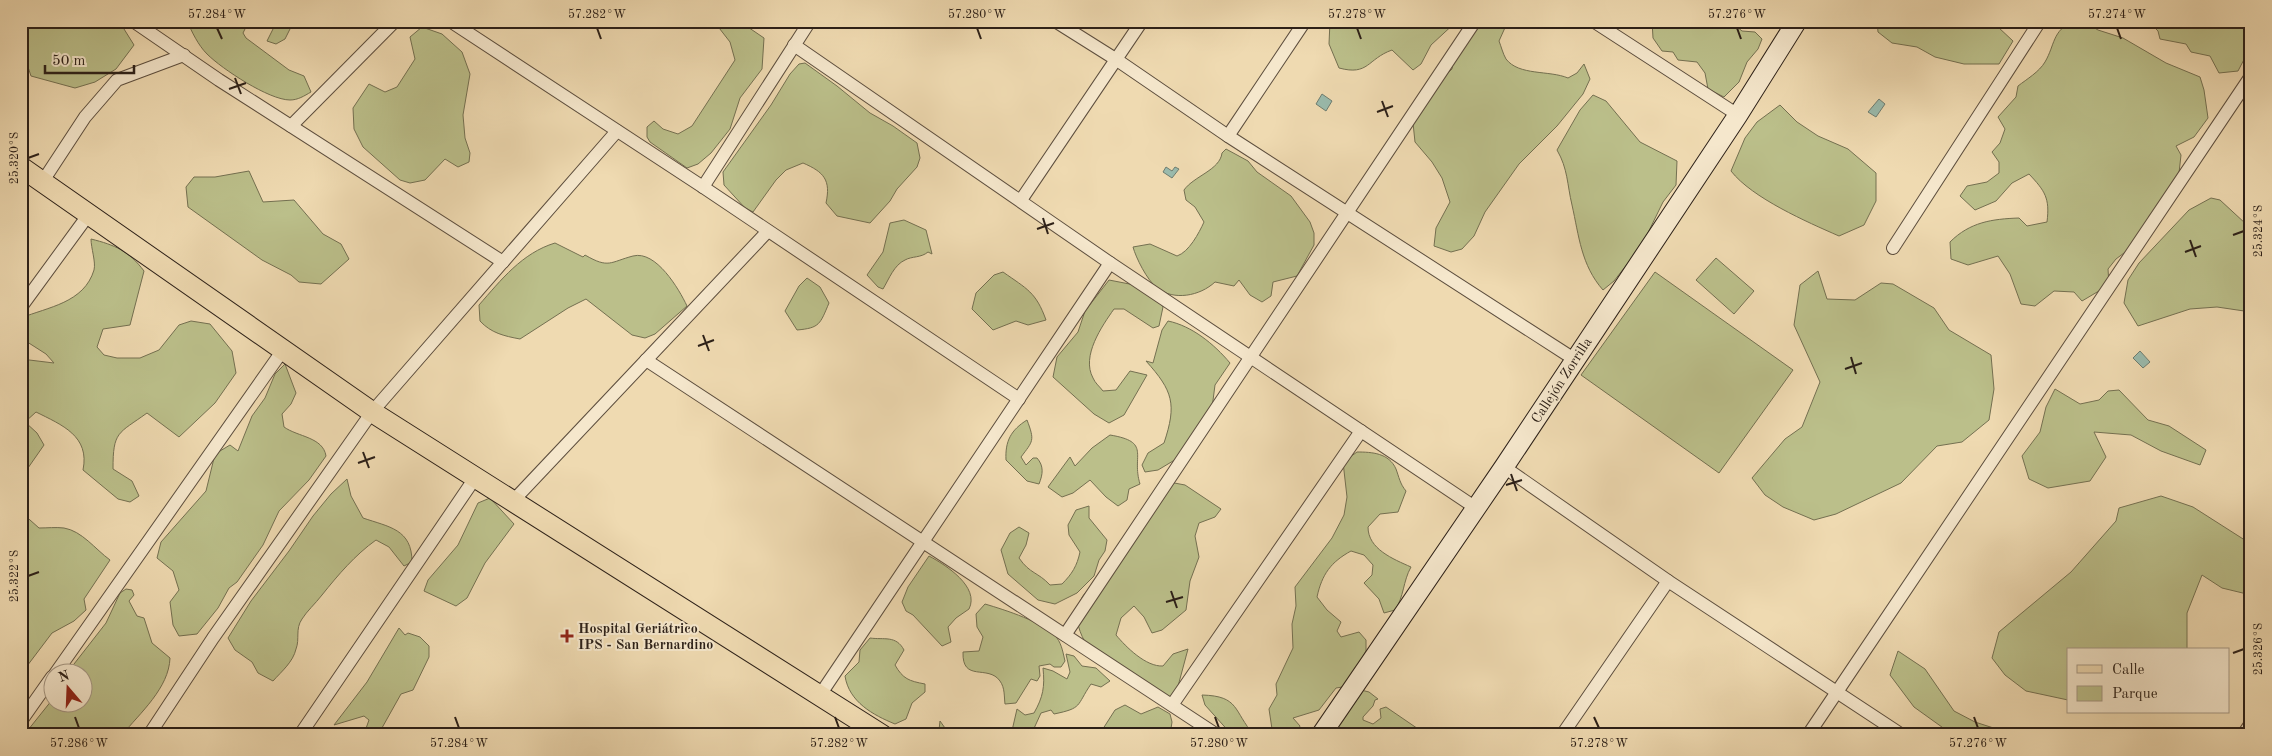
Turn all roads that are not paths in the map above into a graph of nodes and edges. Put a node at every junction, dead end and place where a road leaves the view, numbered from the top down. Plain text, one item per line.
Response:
1 (133, 21) edge
2 (394, 21) edge
3 (450, 21) edge
4 (810, 21) edge
5 (1055, 21) edge
6 (1142, 21) edge
7 (1305, 21) edge
8 (1475, 21) edge
9 (1593, 21) edge
10 (1798, 21) edge
11 (2040, 21) edge
12 (794, 45) junction
13 (184, 55) junction
14 (1117, 60) junction
15 (2251, 76) edge
16 (1738, 115) junction
17 (290, 126) junction
18 (617, 131) junction
19 (1228, 136) junction
20 (21, 167) edge
21 (43, 181) junction
22 (704, 187) junction
23 (1021, 200) junction
24 (1347, 213) junction
25 (89, 214) junction
26 (768, 231) junction
27 (1892, 248) dead end
28 (503, 262) junction
29 (1110, 263) junction
30 (21, 308) edge
31 (283, 350) junction
32 (1250, 357) junction
33 (1574, 359) junction
34 (646, 360) junction
35 (1019, 399) junction
36 (372, 412) junction
37 (1361, 431) junction
38 (1504, 467) junction
39 (475, 478) junction
40 (513, 501) junction
41 (1476, 508) junction
42 (922, 541) junction
43 (1668, 581) junction
44 (1065, 635) junction
45 (62, 664) edge
46 (1837, 691) junction
47 (42, 692) edge
48 (820, 695) junction
49 (1172, 706) junction
50 (21, 721) edge
51 (2251, 723) edge
52 (149, 735) edge
53 (300, 735) edge
54 (882, 735) edge
55 (1217, 735) edge
56 (1321, 735) edge
57 (1562, 735) edge
58 (1808, 735) edge
59 (1902, 735) edge
60 (2243, 735) edge

1 - 13 street
2 - 17 street
3 - 18 street
4 - 12 street
5 - 14 street
6 - 14 street
7 - 19 street
8 - 24 street
9 - 16 street
10 - 16 street, Callejón Zorrilla
11 - 27 street
12 - 22 street
12 - 23 street
13 - 17 street
13 - 21 street
14 - 19 street
14 - 23 street
15 - 46 street
16 - 33 street, Callejón Zorrilla
17 - 28 street
18 - 22 street
18 - 28 street
19 - 24 street
20 - 21 main road
21 - 25 main road
22 - 26 street
23 - 29 street
24 - 32 street
24 - 33 street
25 - 30 street
25 - 31 main road
26 - 34 street
26 - 35 street
28 - 36 street
29 - 32 street
29 - 35 street
31 - 36 main road
31 - 45 street
32 - 37 street
32 - 44 street
33 - 38 street, Callejón Zorrilla
34 - 40 street
34 - 42 street
35 - 42 street
36 - 39 main road
36 - 52 street
37 - 41 street
37 - 49 street
38 - 41 street, Callejón Zorrilla
38 - 43 street
39 - 40 main road
39 - 53 street
40 - 48 main road
41 - 56 street, Callejón Zorrilla
42 - 44 street
42 - 48 street
43 - 46 street
43 - 57 street
44 - 49 street
46 - 58 street
46 - 59 street
47 - 50 street
48 - 54 main road
49 - 55 street
51 - 60 street

